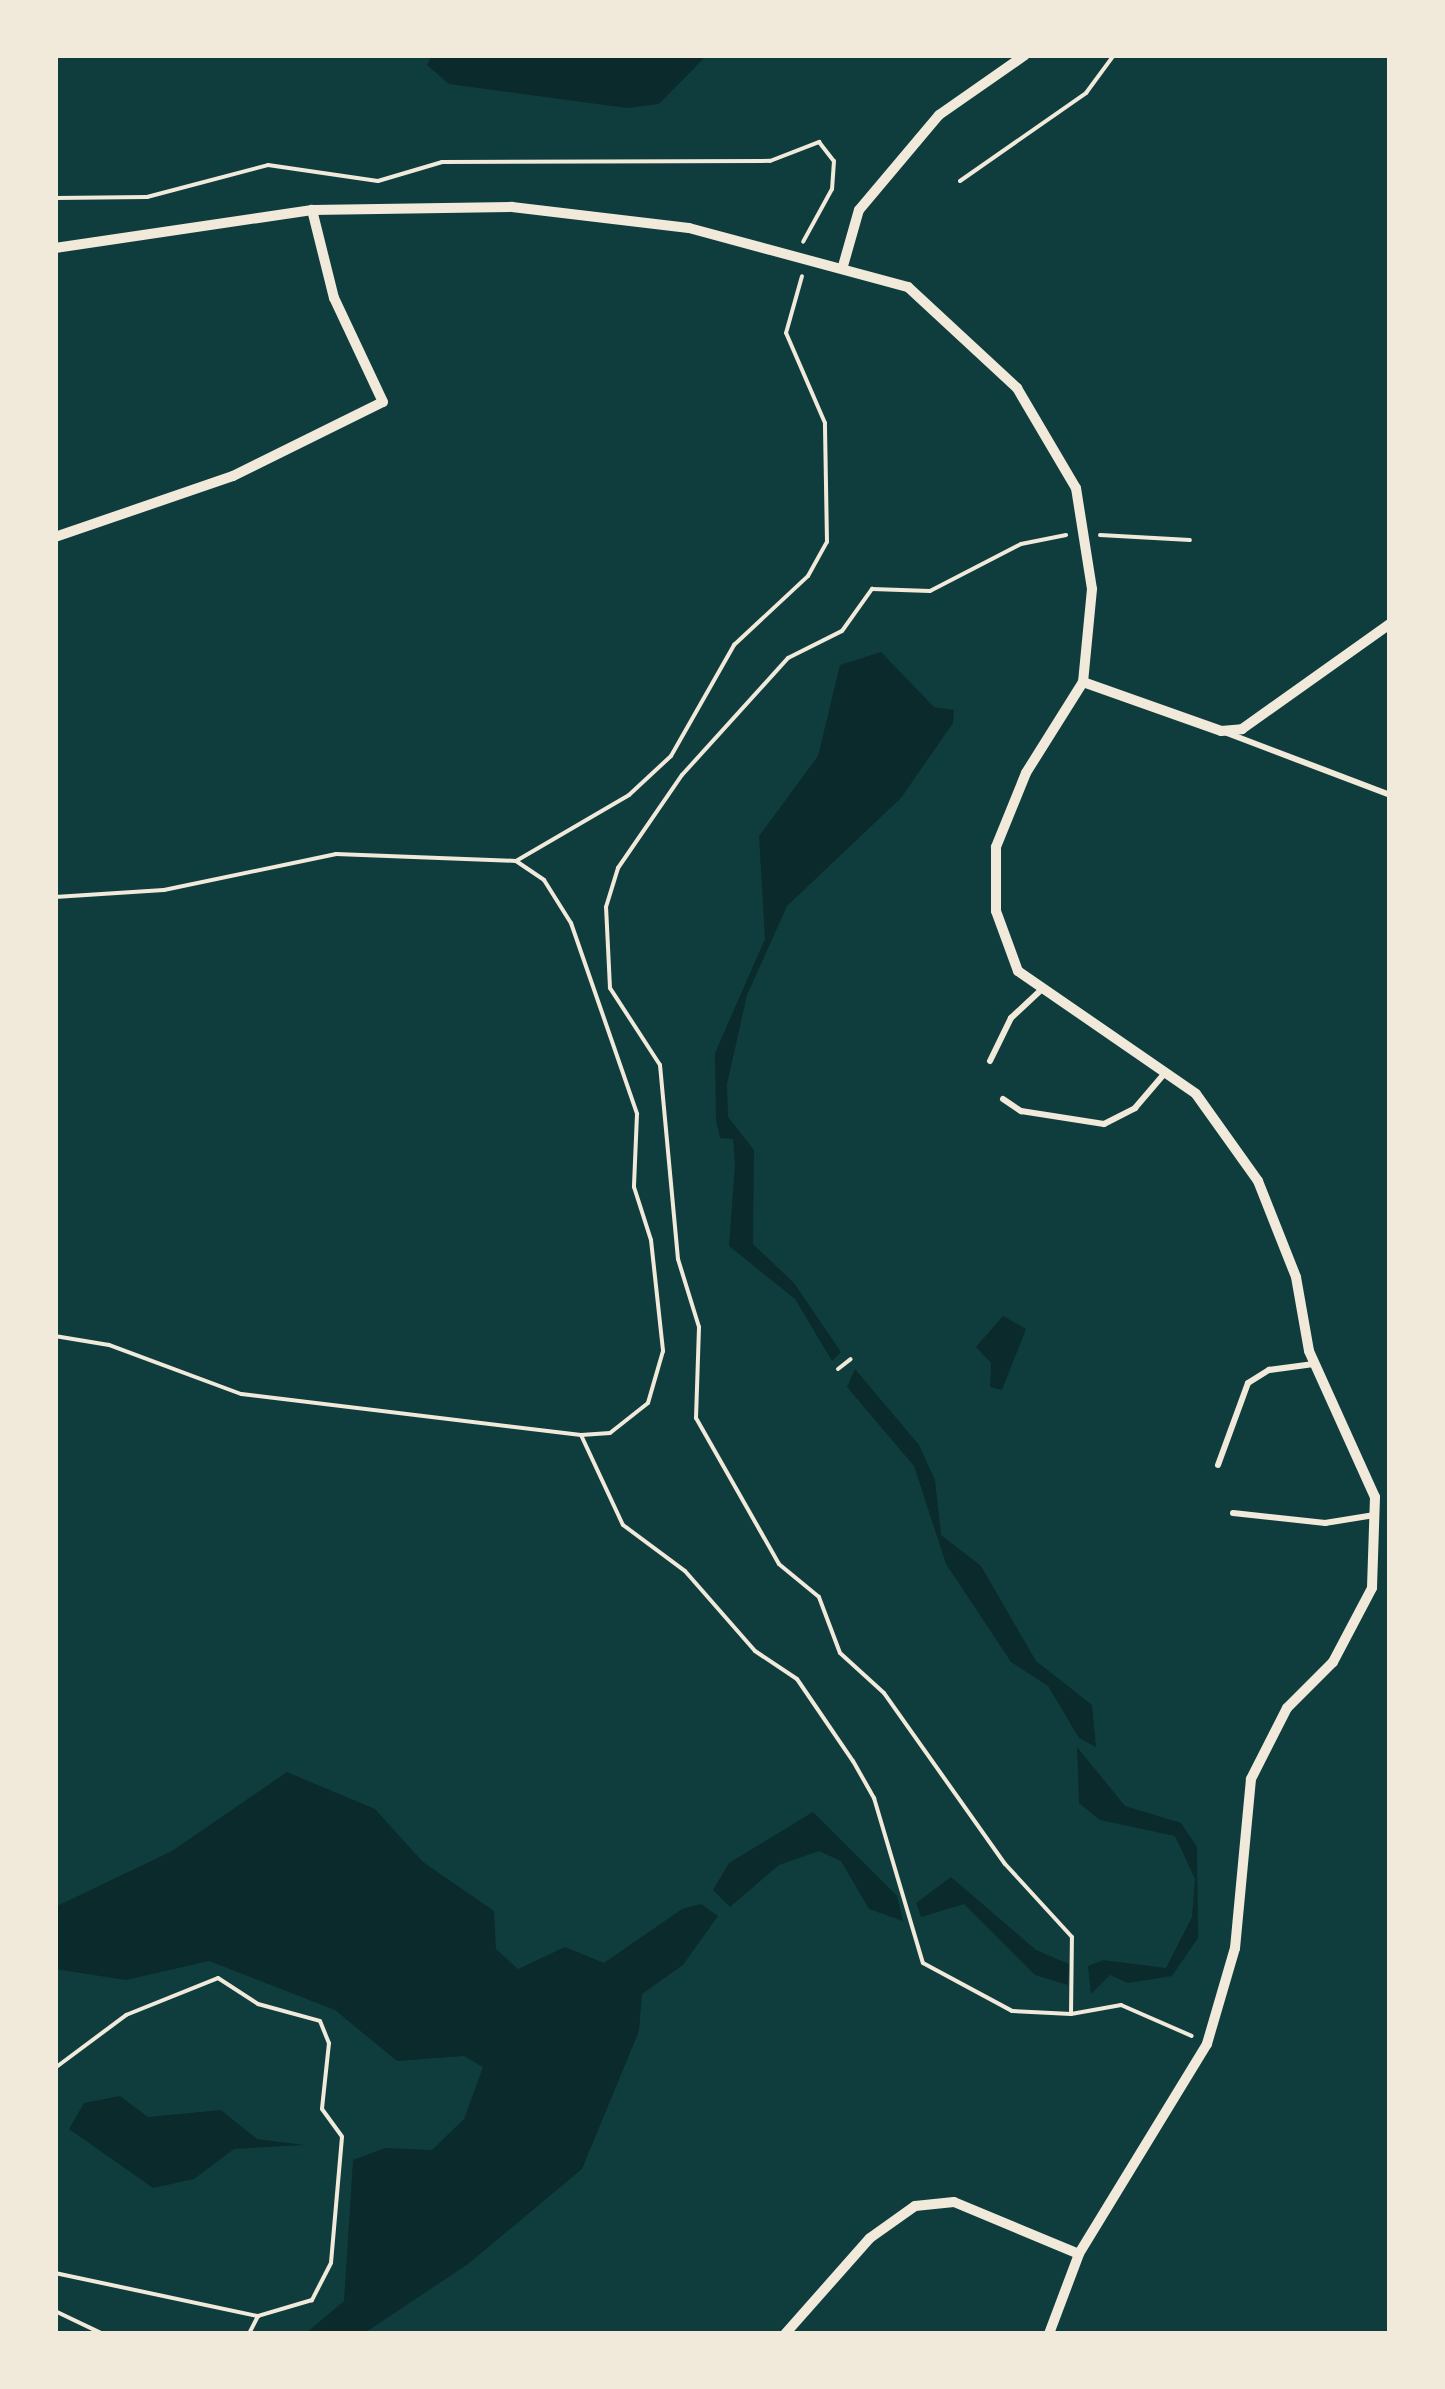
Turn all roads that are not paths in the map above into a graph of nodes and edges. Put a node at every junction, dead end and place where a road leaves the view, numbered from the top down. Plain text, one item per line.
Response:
1 (1025, 55) edge
2 (312, 210) junction
3 (55, 248) edge
4 (843, 266) junction
5 (55, 537) edge
6 (1390, 624) edge
7 (1083, 682) junction
8 (1222, 731) junction
9 (1390, 794) edge
10 (1040, 990) junction
11 (990, 1061) dead end
12 (1167, 1070) junction
13 (1003, 1099) dead end
14 (1314, 1364) junction
15 (1218, 1465) dead end
16 (1233, 1514) dead end
17 (1374, 1515) junction
18 (1079, 2254) junction
19 (785, 2334) edge
20 (1049, 2334) edge

1 - 4 street
2 - 3 street
2 - 4 street
2 - 5 street
4 - 7 street
6 - 8 street
7 - 8 street
7 - 10 street
8 - 9 lane
10 - 11 lane
10 - 12 street
12 - 13 lane
12 - 14 street
14 - 15 lane
14 - 17 street
16 - 17 lane
17 - 18 street
18 - 19 street
18 - 20 street

